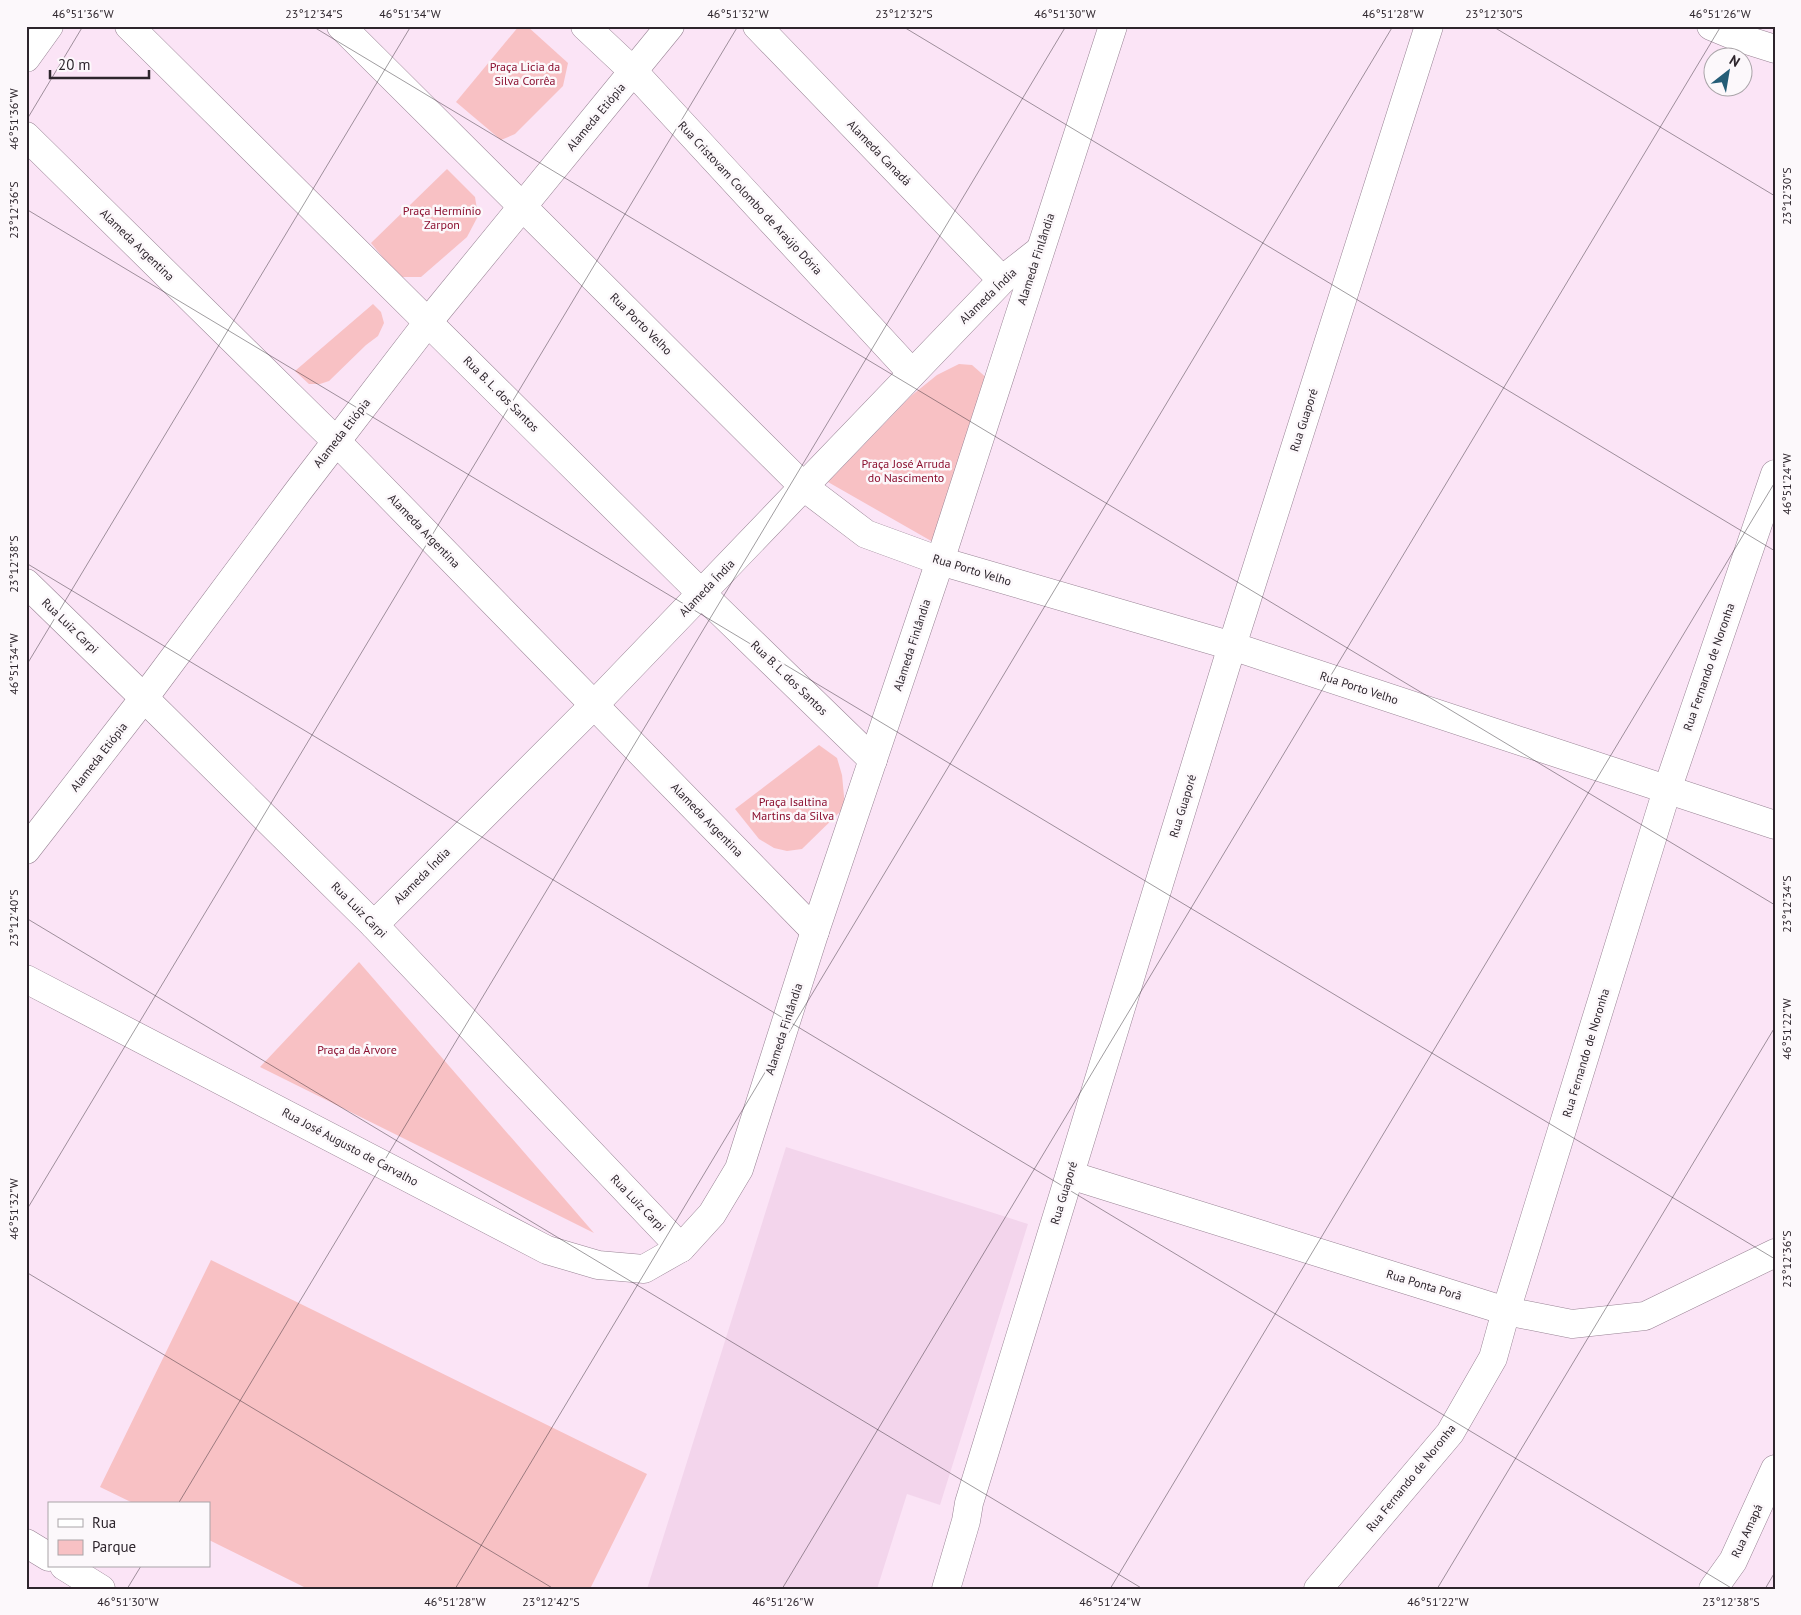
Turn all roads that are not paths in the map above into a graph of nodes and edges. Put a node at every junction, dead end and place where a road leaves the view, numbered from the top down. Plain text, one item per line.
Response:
1 (48, 26) edge
2 (129, 26) edge
3 (341, 26) edge
4 (586, 26) edge
5 (670, 26) edge
6 (756, 26) edge
7 (1113, 26) edge
8 (1428, 26) edge
9 (1712, 26) edge
10 (1775, 49) edge
11 (26, 58) edge
12 (634, 72) junction
13 (26, 136) edge
14 (522, 206) junction
15 (1039, 251) junction
16 (1002, 280) junction
17 (428, 322) junction
18 (912, 372) junction
19 (336, 441) junction
20 (1775, 474) edge
21 (804, 487) junction
22 (940, 561) junction
23 (26, 584) edge
24 (701, 593) junction
25 (1232, 646) junction
26 (144, 698) junction
27 (594, 705) junction
28 (873, 760) junction
29 (1667, 790) junction
30 (1775, 825) edge
31 (26, 850) edge
32 (374, 925) junction
33 (815, 931) junction
34 (26, 979) edge
35 (1070, 1175) junction
36 (681, 1248) junction
37 (1775, 1253) edge
38 (1506, 1311) junction
39 (1775, 1469) edge
40 (26, 1543) edge
41 (48, 1556) edge
42 (67, 1568) edge
43 (101, 1589) edge
44 (946, 1589) edge
45 (1318, 1589) edge
46 (1713, 1589) edge

1 - 11 street
2 - 17 street, Rua B. L. dos Santos
3 - 14 street, Rua Porto Velho
4 - 12 street, Rua Cristovam Colombo de Araújo Dória
5 - 12 street, Alameda Etiópia
6 - 16 street, Alameda Canadá
7 - 15 street, Alameda Finlândia
8 - 25 street, Rua Guaporé
9 - 10 street
12 - 14 street, Alameda Etiópia
12 - 18 street, Rua Cristovam Colombo de Araújo Dória
13 - 19 street, Alameda Argentina
14 - 17 street, Alameda Etiópia
14 - 21 street, Rua Porto Velho
15 - 16 street, Alameda Índia
15 - 22 street, Alameda Finlândia
16 - 18 street, Alameda Índia
17 - 19 street, Alameda Etiópia
17 - 24 street, Rua B. L. dos Santos
18 - 21 street, Alameda Índia
19 - 26 street, Alameda Etiópia
19 - 27 street, Alameda Argentina
20 - 29 street, Rua Fernando de Noronha
21 - 22 street, Rua Porto Velho
21 - 24 street, Alameda Índia
22 - 25 street, Rua Porto Velho
22 - 28 street, Alameda Finlândia
23 - 26 street, Rua Luiz Carpi
24 - 27 street, Alameda Índia
24 - 28 street, Rua B. L. dos Santos
25 - 29 street, Rua Porto Velho
25 - 35 street, Rua Guaporé
26 - 31 street, Alameda Etiópia
26 - 32 street, Rua Luiz Carpi
27 - 32 street, Alameda Índia
27 - 33 street, Alameda Argentina
28 - 33 street, Alameda Finlândia
29 - 30 street, Rua Porto Velho
29 - 38 street, Rua Fernando de Noronha
32 - 36 street, Rua Luiz Carpi
33 - 36 street, Alameda Finlândia
34 - 36 street, Rua José Augusto de Carvalho
35 - 38 street, Rua Ponta Porã
35 - 44 street, Rua Guaporé
37 - 38 street, Rua Ponta Porã
38 - 45 street, Rua Fernando de Noronha
39 - 46 street, Rua Amapá
40 - 41 street
42 - 43 street

